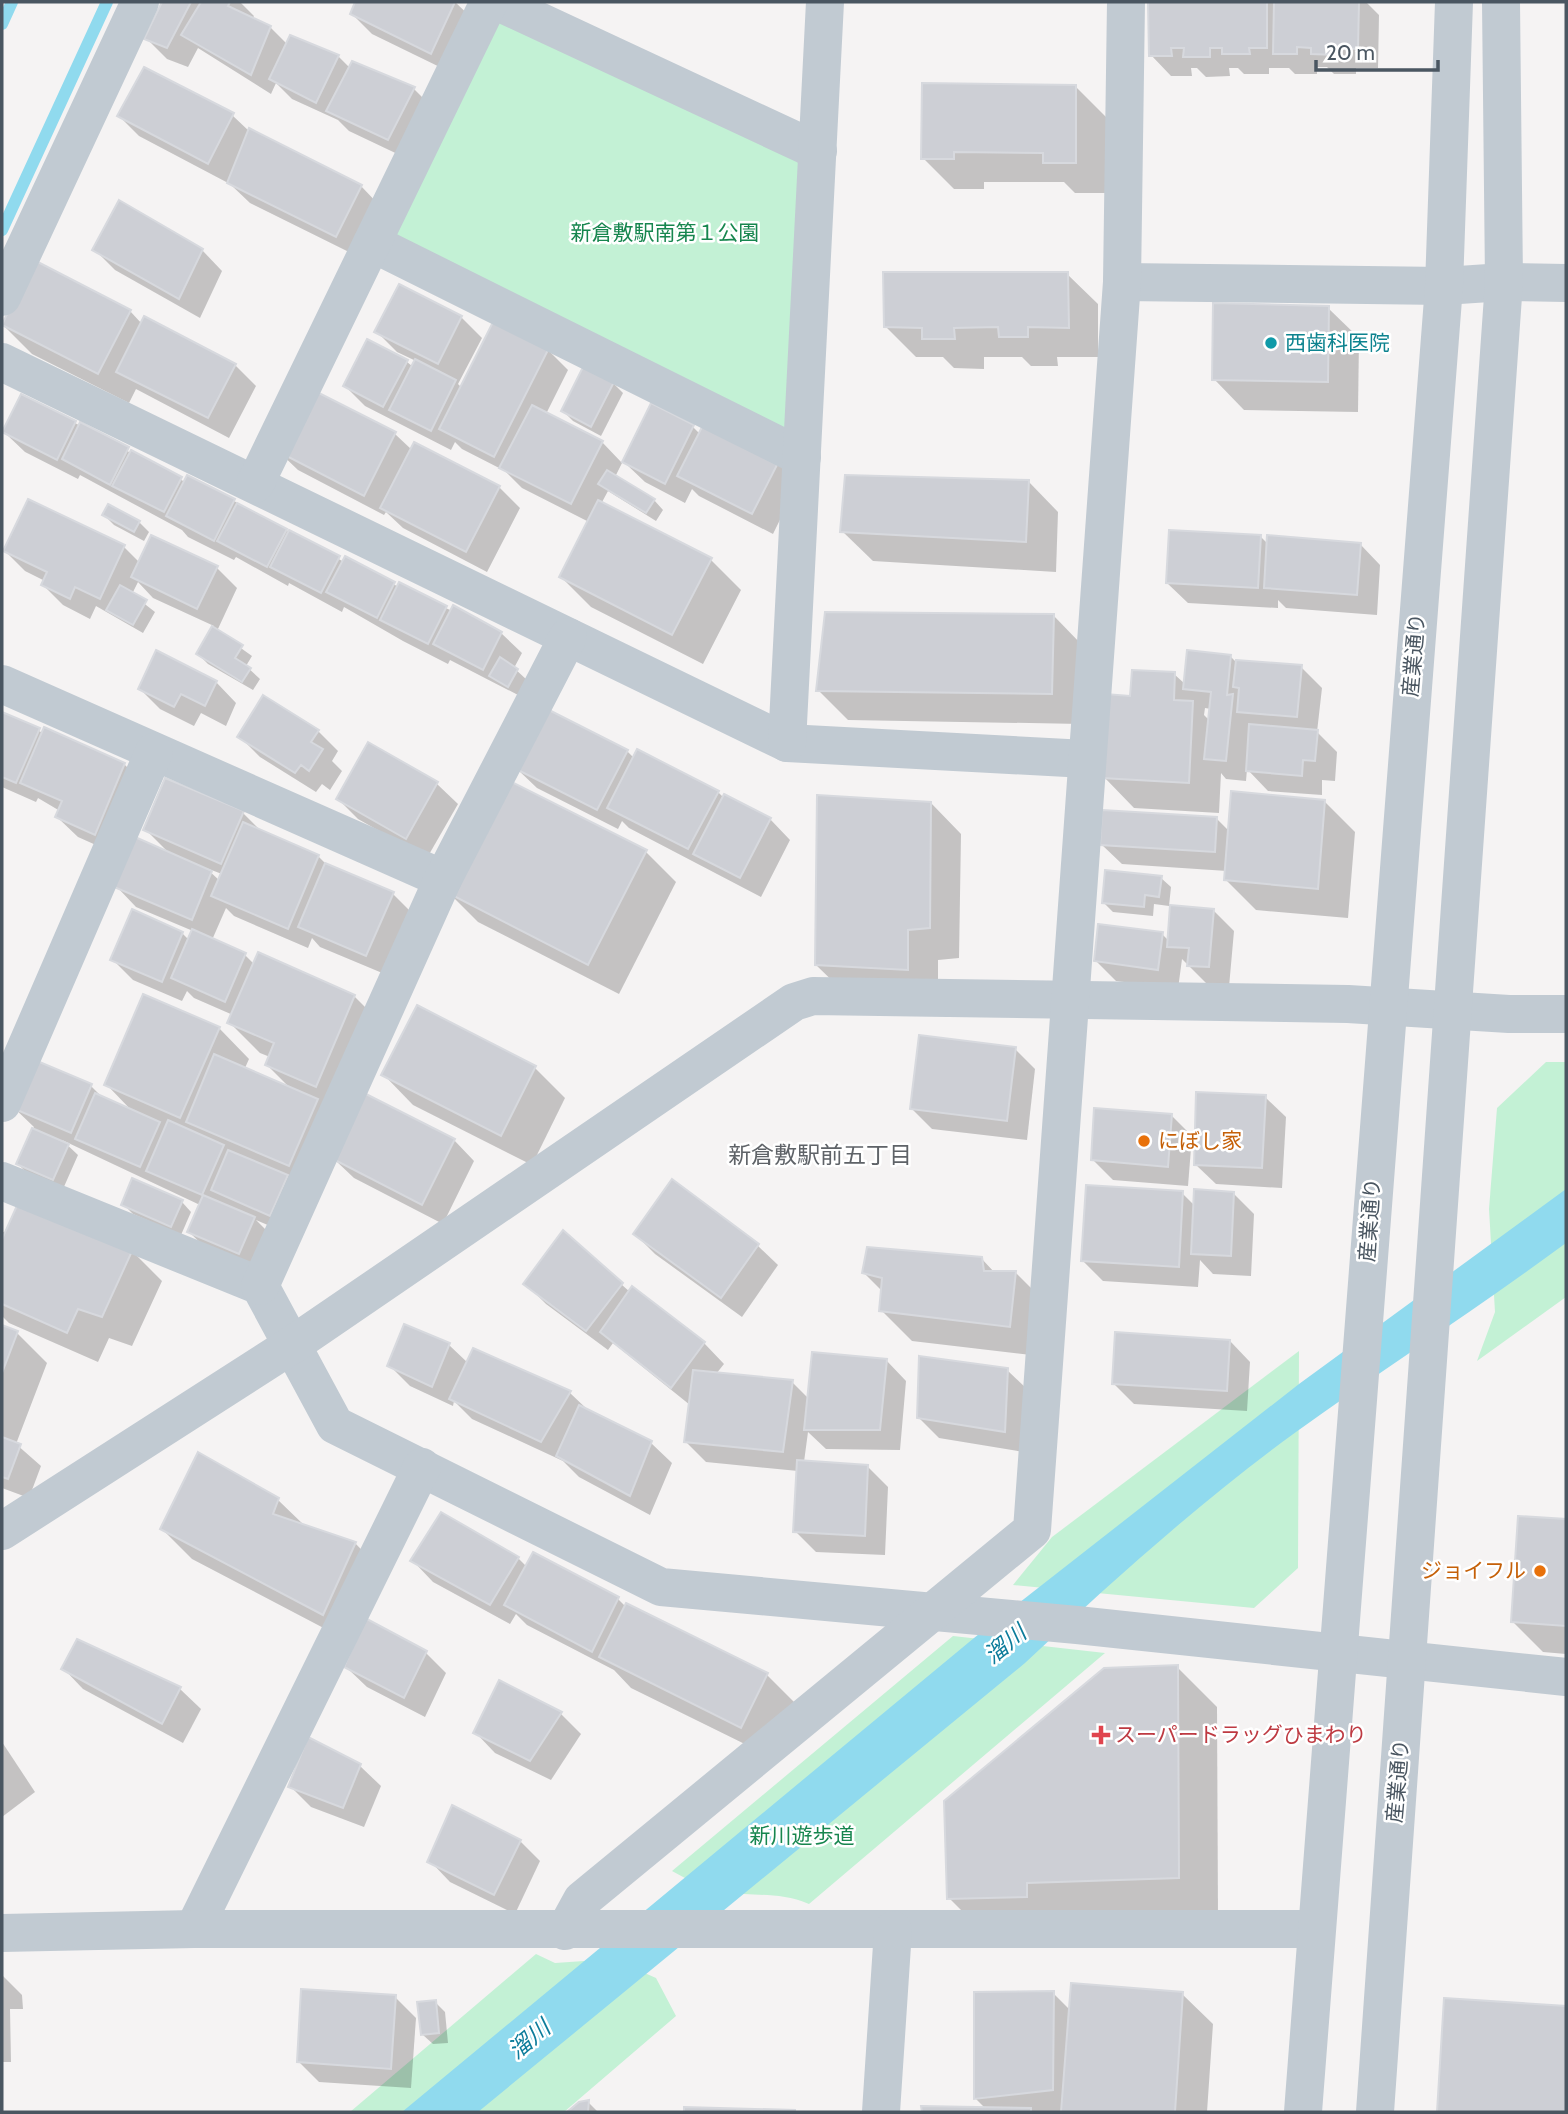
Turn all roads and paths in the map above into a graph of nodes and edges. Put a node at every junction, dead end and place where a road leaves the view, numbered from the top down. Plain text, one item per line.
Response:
1 (140, 2) edge
2 (489, 2) edge
3 (498, 2) edge
4 (825, 2) edge
5 (1126, 2) edge
6 (1454, 2) edge
7 (1501, 2) edge
8 (818, 151) junction
9 (372, 243) junction
10 (1122, 282) junction
11 (1504, 282) junction
12 (1566, 283) edge
13 (1444, 286) junction
14 (2, 297) edge
15 (2, 362) edge
16 (802, 457) junction
17 (255, 484) junction
18 (568, 637) junction
19 (2, 684) edge
20 (787, 743) junction
21 (154, 752) junction
22 (1086, 759) junction
23 (443, 879) junction
24 (1071, 1000) junction
25 (1386, 1007) junction
26 (1452, 1010) junction
27 (1566, 1013) edge
28 (2, 1103) edge
29 (2, 1181) edge
30 (260, 1286) junction
31 (292, 1345) junction
32 (422, 1467) junction
33 (2, 1531) edge
34 (933, 1611) junction
35 (1337, 1652) junction
36 (1408, 1661) junction
37 (1566, 1677) edge
38 (194, 1928) junction
39 (1315, 1929) junction
40 (894, 1930) junction
41 (565, 1931) junction
42 (2, 1933) edge
43 (881, 2112) edge
44 (1303, 2112) edge
45 (1375, 2112) edge

1 - 14 street
2 - 9 street
3 - 8 street
4 - 8 street
5 - 10 street
6 - 13 street, 産業通り
7 - 11 street
8 - 16 street
9 - 16 street
9 - 17 street
10 - 13 street
10 - 22 street
11 - 12 street
11 - 13 street
11 - 26 street
13 - 25 street, 産業通り
15 - 17 street
16 - 20 street
17 - 18 street
18 - 20 street
18 - 23 street
19 - 21 street
20 - 22 street
21 - 23 street
21 - 28 street
22 - 24 street
23 - 30 street
24 - 25 street
24 - 31 street
24 - 34 street
25 - 26 street
25 - 35 street, 産業通り
26 - 27 street
26 - 36 street, 産業通り
29 - 30 street
30 - 31 street
31 - 32 street
31 - 33 street
32 - 34 street
32 - 38 street
34 - 35 street
34 - 41 street
35 - 36 street
35 - 39 street
36 - 37 street
36 - 45 street, 産業通り
38 - 41 street
38 - 42 street
39 - 40 street
39 - 44 street
40 - 41 street
40 - 43 street

